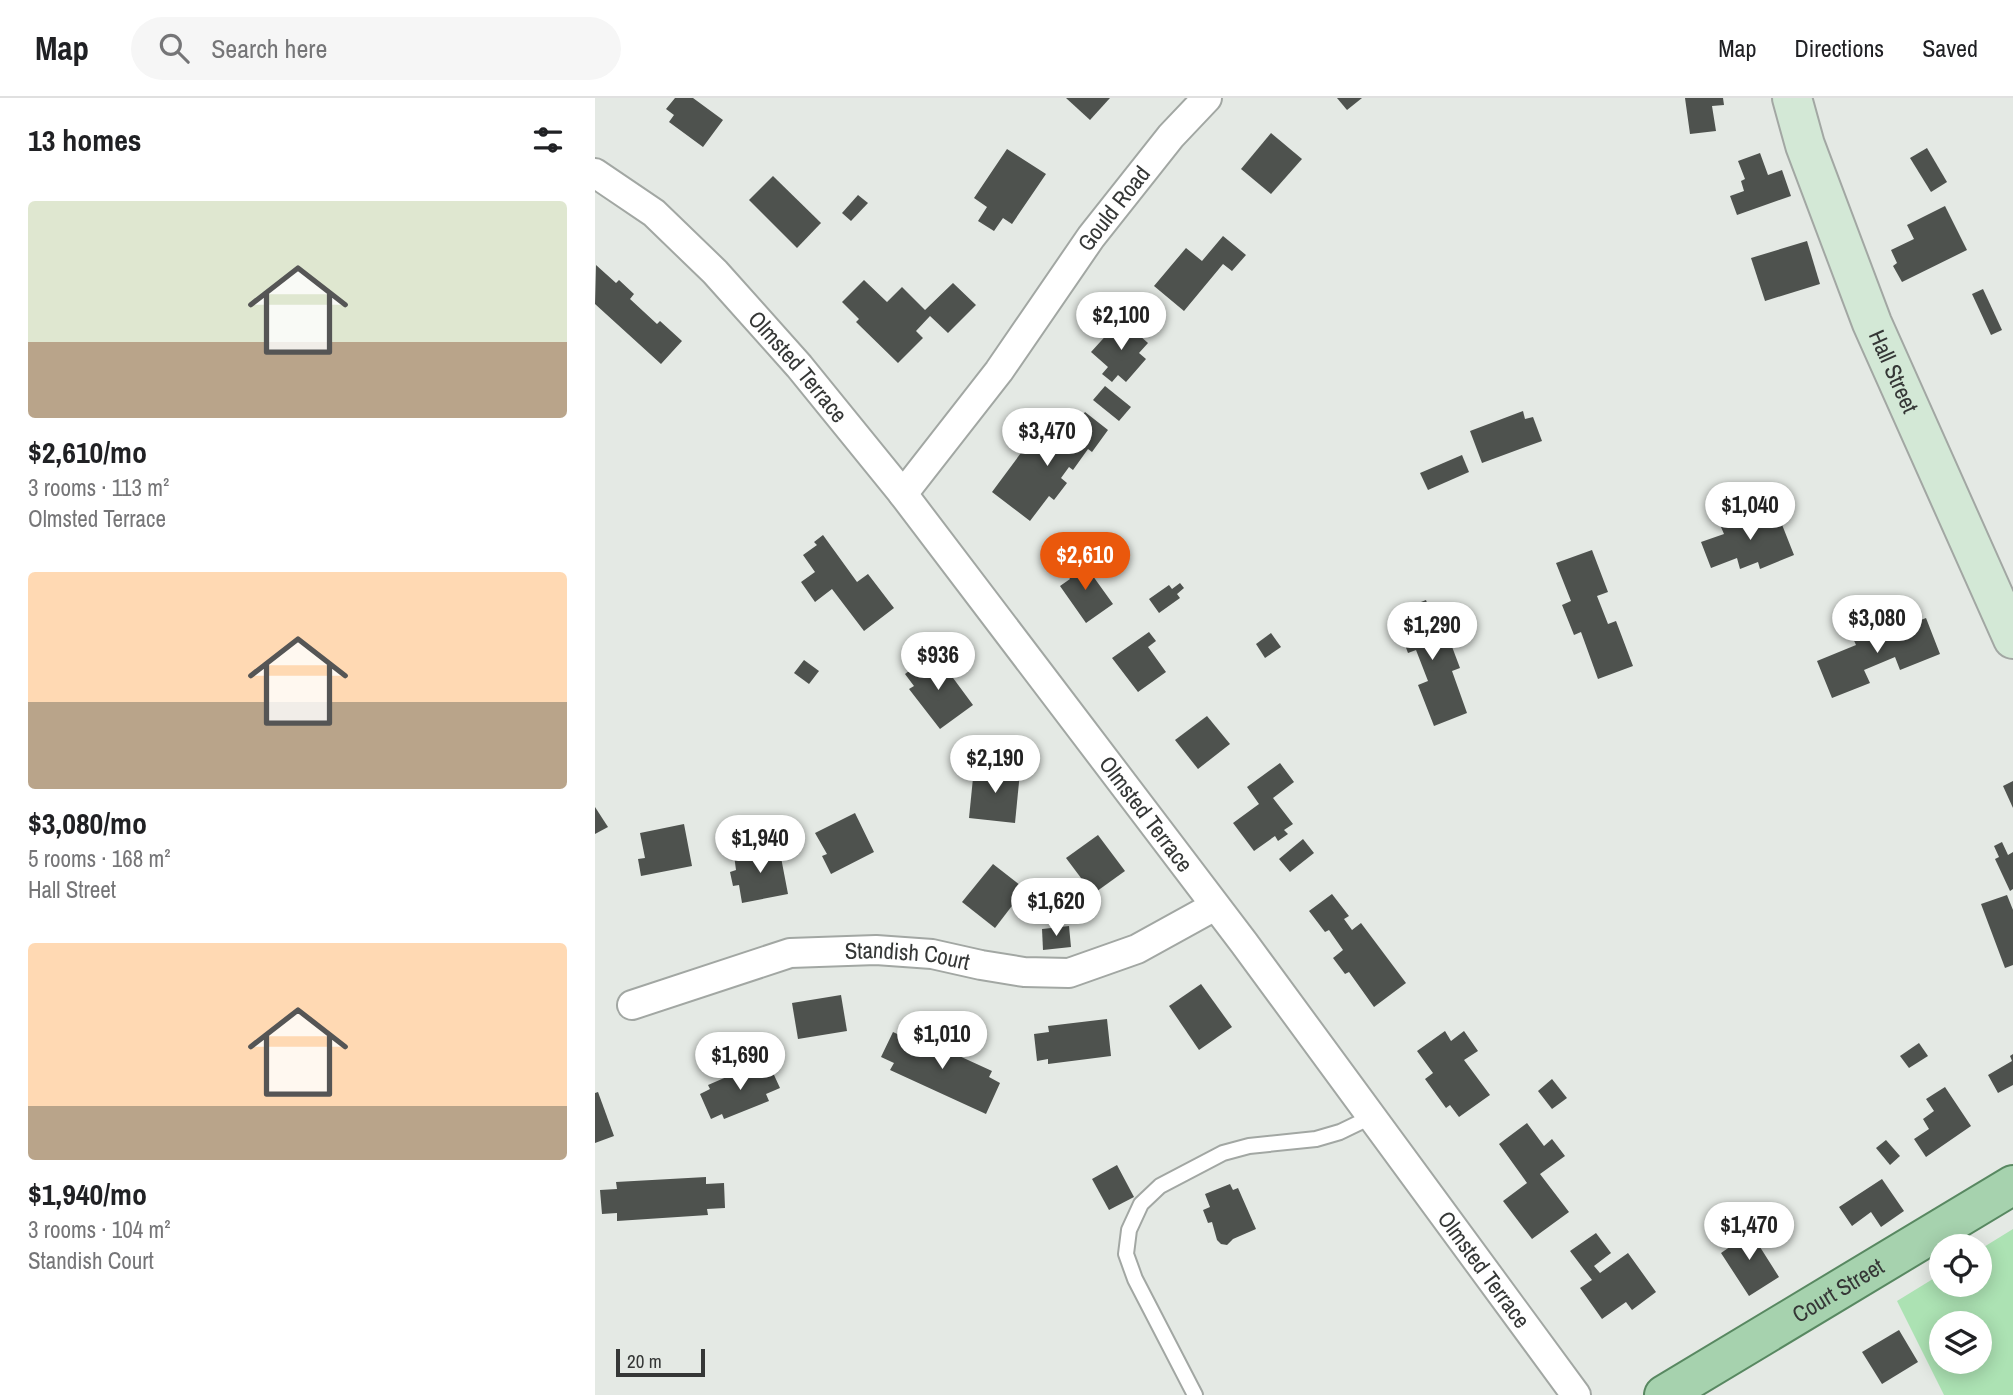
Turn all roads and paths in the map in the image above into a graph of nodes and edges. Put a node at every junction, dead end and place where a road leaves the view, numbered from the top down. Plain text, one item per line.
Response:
1 (1207, 98) edge
2 (1792, 98) edge
3 (595, 173) edge
4 (903, 494) junction
5 (2013, 639) edge
6 (1215, 906) junction
7 (632, 1005) dead end
8 (1371, 1117) junction
9 (2013, 1185) edge
10 (1195, 1395) edge
11 (1576, 1395) edge
12 (1664, 1395) edge

1 - 4 street, Gould Road
2 - 5 street, Hall Street
3 - 4 street, Olmsted Terrace
4 - 6 street, Olmsted Terrace
6 - 7 street, Standish Court
6 - 8 street, Olmsted Terrace
8 - 10 lane
8 - 11 street, Olmsted Terrace
9 - 12 main road, Court Street

